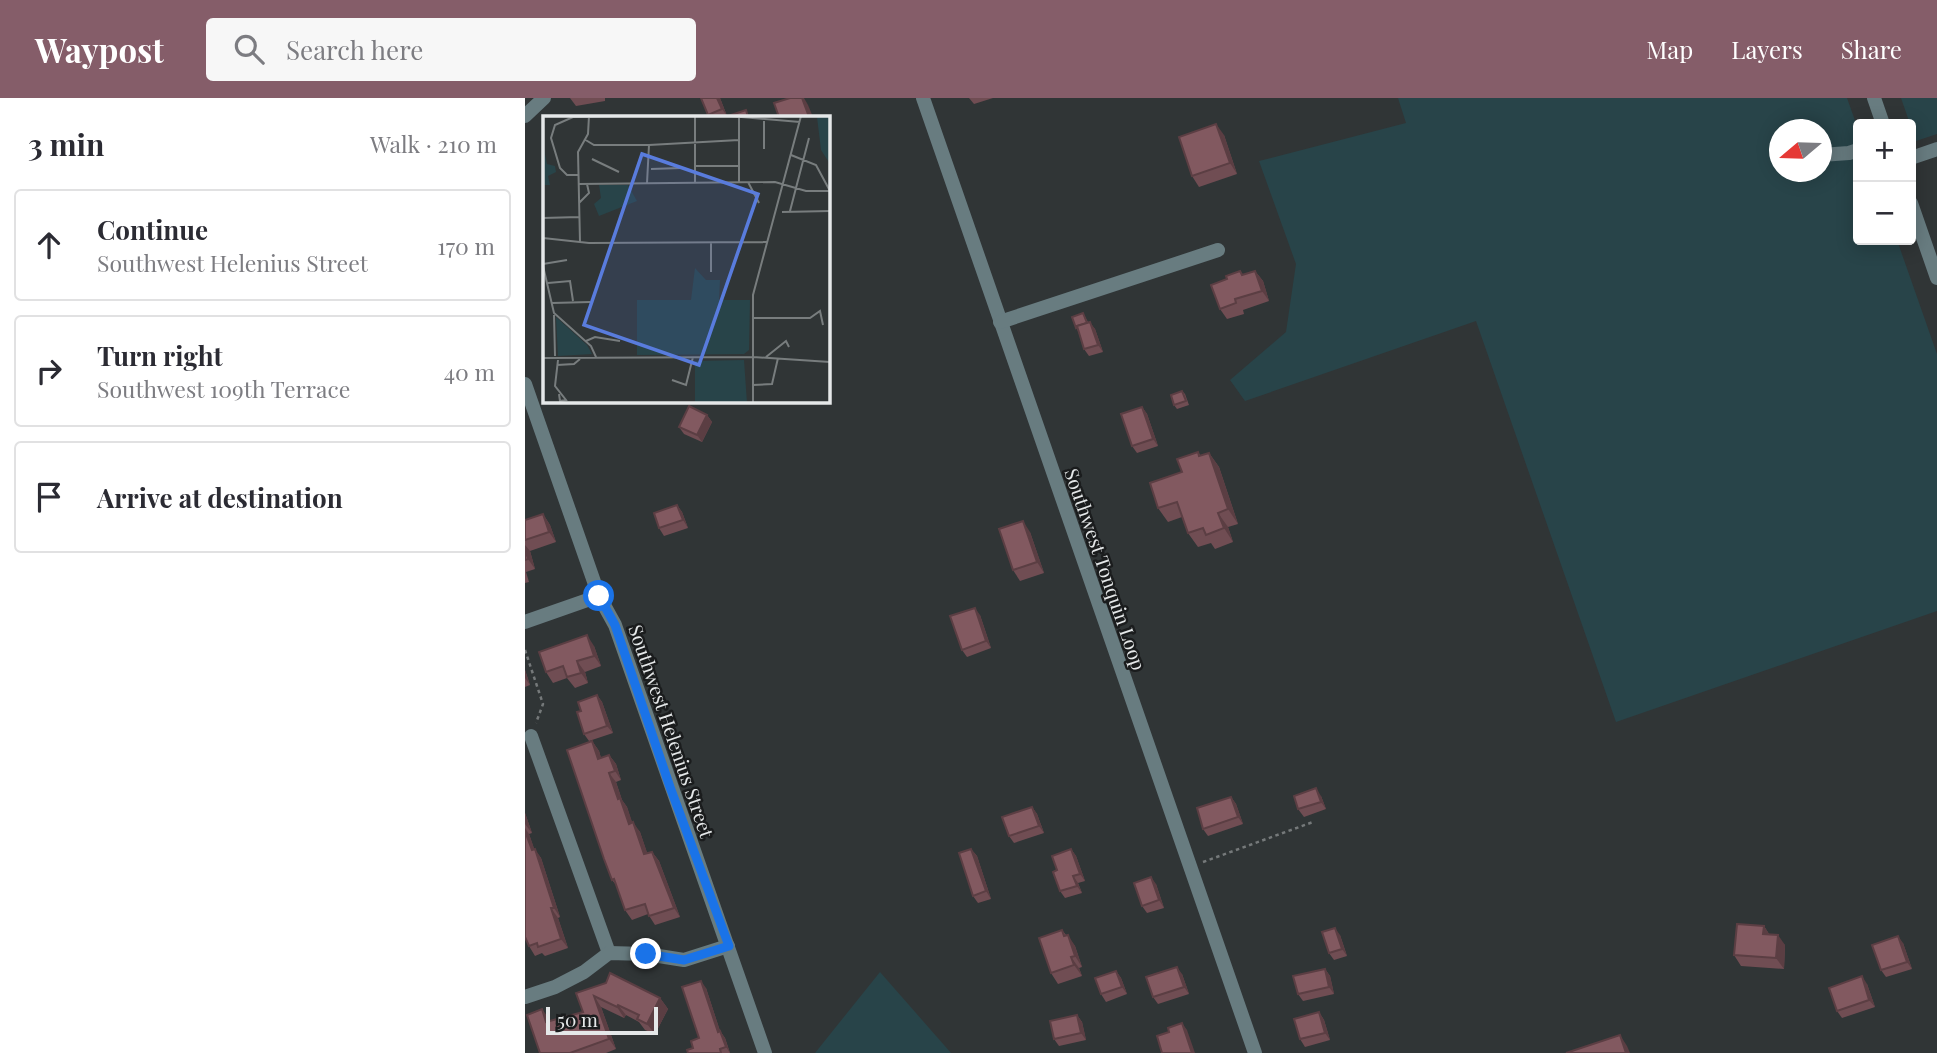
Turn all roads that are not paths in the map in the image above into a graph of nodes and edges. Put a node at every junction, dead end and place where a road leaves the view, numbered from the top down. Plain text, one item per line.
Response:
1 (544, 98) edge
2 (923, 98) edge
3 (1874, 98) edge
4 (525, 116) edge
5 (1881, 119) edge
6 (1937, 149) edge
7 (1853, 152) edge
8 (1832, 154) edge
9 (1916, 156) edge
10 (1916, 217) edge
11 (1218, 250) dead end
12 (1937, 278) edge
13 (1000, 322) junction
14 (525, 384) edge
15 (599, 596) junction
16 (525, 622) edge
17 (531, 736) road end
18 (729, 946) junction
19 (609, 953) junction
20 (525, 997) edge
21 (765, 1053) edge
22 (1255, 1053) edge

1 - 4 street
2 - 13 street, Southwest Tonquin Loop
3 - 5 street
6 - 9 street
7 - 8 street
10 - 12 street
11 - 13 street
13 - 22 street, Southwest Tonquin Loop
14 - 15 street, Southwest Helenius Street
15 - 16 street
15 - 18 street, Southwest Helenius Street
17 - 19 street
18 - 19 street
18 - 21 street, Southwest Helenius Street
19 - 20 street

